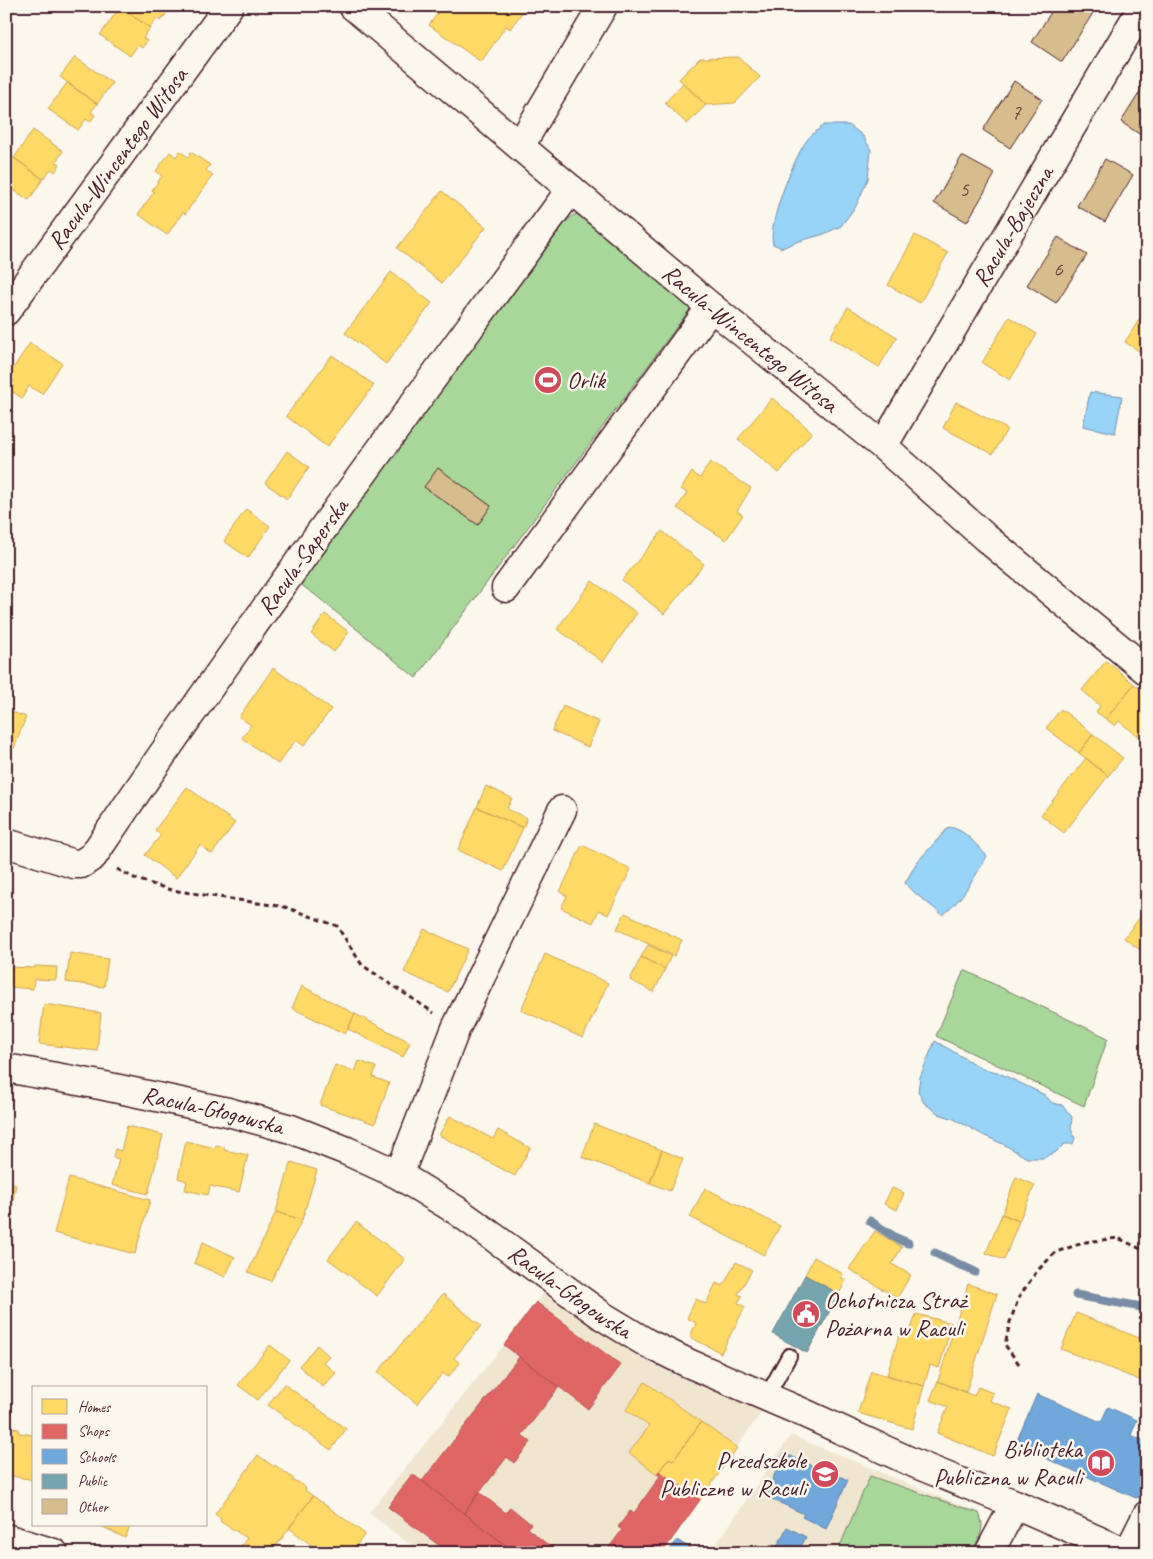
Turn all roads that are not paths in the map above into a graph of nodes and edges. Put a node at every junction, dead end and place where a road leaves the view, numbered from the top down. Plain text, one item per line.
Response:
1 (229, 6) edge
2 (353, 6) edge
3 (603, 6) edge
4 (1143, 6) edge
5 (520, 146) junction
6 (572, 189) junction
7 (712, 307) junction
8 (6, 311) edge
9 (883, 446) junction
10 (506, 588) dead end
11 (1147, 671) edge
12 (562, 810) dead end
13 (6, 843) edge
14 (6, 1068) edge
15 (399, 1175) junction
16 (789, 1356) dead end
17 (766, 1398) junction
18 (1015, 1504) junction
19 (1147, 1515) edge
20 (6, 1538) edge
21 (54, 1553) edge
22 (989, 1553) edge
23 (1127, 1553) edge

1 - 8 street, Racula-Wincentego Witosa
2 - 5 street, Racula-Wincentego Witosa
3 - 5 street
4 - 9 street, Racula-Bajeczna
5 - 6 street, Racula-Wincentego Witosa
6 - 7 street, Racula-Wincentego Witosa
6 - 13 street, Racula-Saperska
7 - 9 street, Racula-Wincentego Witosa
7 - 10 street
9 - 11 street, Racula-Wincentego Witosa
12 - 15 street
14 - 15 street, Racula-Głogowska
15 - 17 street, Racula-Głogowska
16 - 17 lane
17 - 18 street, Racula-Głogowska
18 - 22 street
18 - 23 street, Racula-Głogowska
19 - 23 street
20 - 21 street

